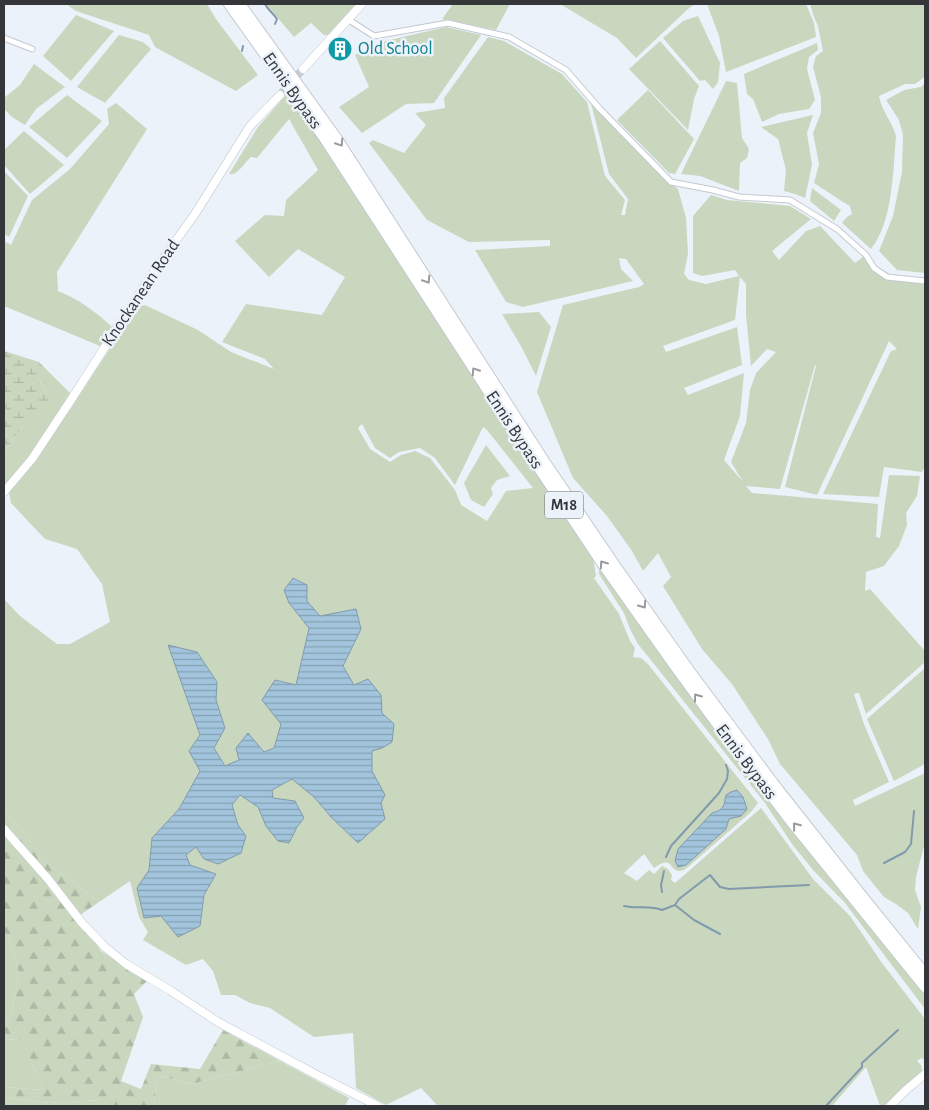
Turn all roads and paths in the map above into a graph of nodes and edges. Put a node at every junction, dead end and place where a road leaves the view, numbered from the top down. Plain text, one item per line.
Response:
1 (229, 4) edge
2 (240, 4) edge
3 (362, 4) edge
4 (349, 20) junction
5 (4, 38) edge
6 (32, 49) dead end
7 (303, 69) tunnel mouth
8 (280, 94) tunnel mouth
9 (925, 280) edge
10 (4, 492) edge
11 (4, 829) edge
12 (925, 974) edge
13 (925, 987) edge
14 (925, 1074) edge
15 (378, 1106) edge
16 (890, 1106) edge

13 -> 1 highway, Ennis Bypass / M18
2 -> 12 highway, Ennis Bypass / M18
3 - 4 street
4 - 7 street
4 - 9 street
5 - 6 street
8 - 10 street, Knockanean Road
11 - 15 street
14 - 16 street

